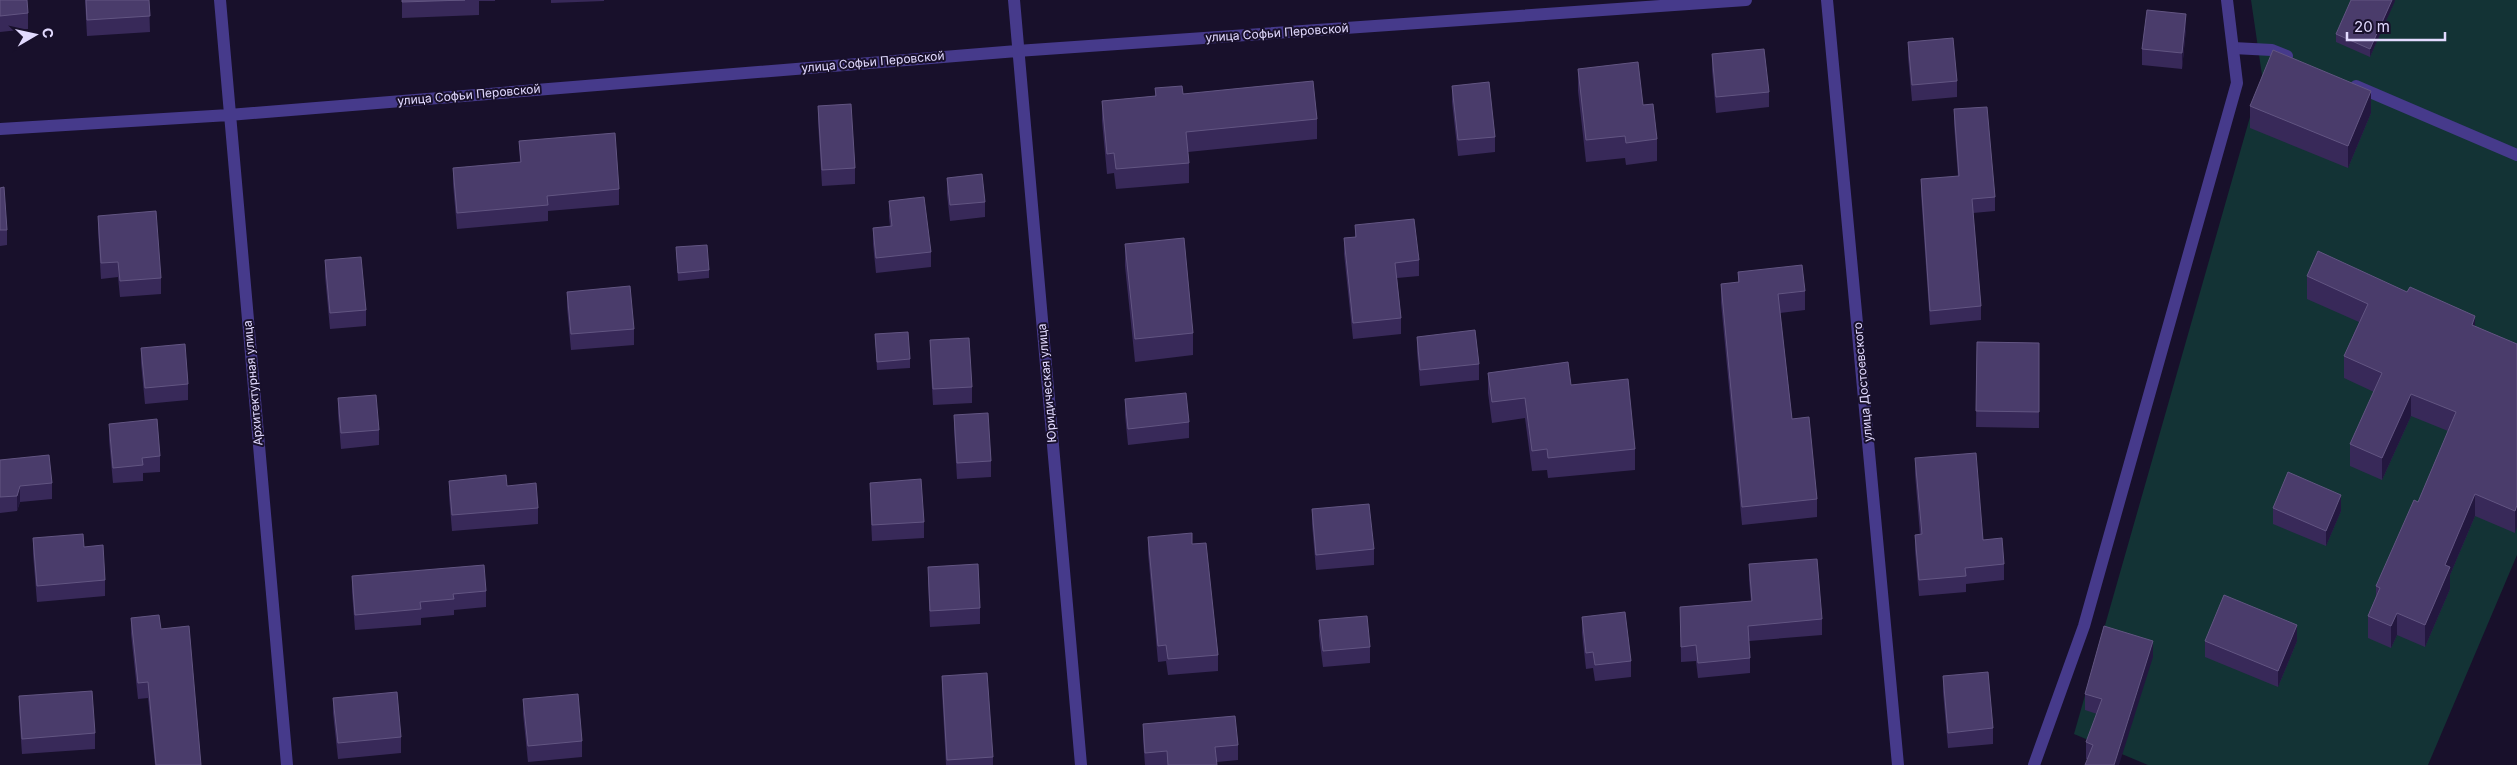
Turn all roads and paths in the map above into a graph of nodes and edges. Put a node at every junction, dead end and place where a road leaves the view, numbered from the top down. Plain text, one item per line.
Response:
1 (220, 0) edge
2 (1014, 0) edge
3 (1746, 0) edge
4 (1827, 0) edge
5 (2227, 0) edge
6 (2233, 48) junction
7 (1017, 51) junction
8 (2300, 61) edge
9 (2345, 81) edge
10 (228, 115) junction
11 (0, 129) edge
12 (2517, 155) edge
13 (287, 765) edge
14 (1081, 765) edge
15 (1898, 765) edge
16 (2034, 765) edge

1 - 10 street, Архитектурная улица
2 - 7 street, Юридическая улица
3 - 7 street, улица Софьи Перовской
4 - 15 street, улица Достоевского
5 - 6 street
6 - 8 street
6 - 16 street
7 - 10 street, улица Софьи Перовской
7 - 14 street, Юридическая улица
9 - 12 street
10 - 11 street, улица Софьи Перовской
10 - 13 street, Архитектурная улица

